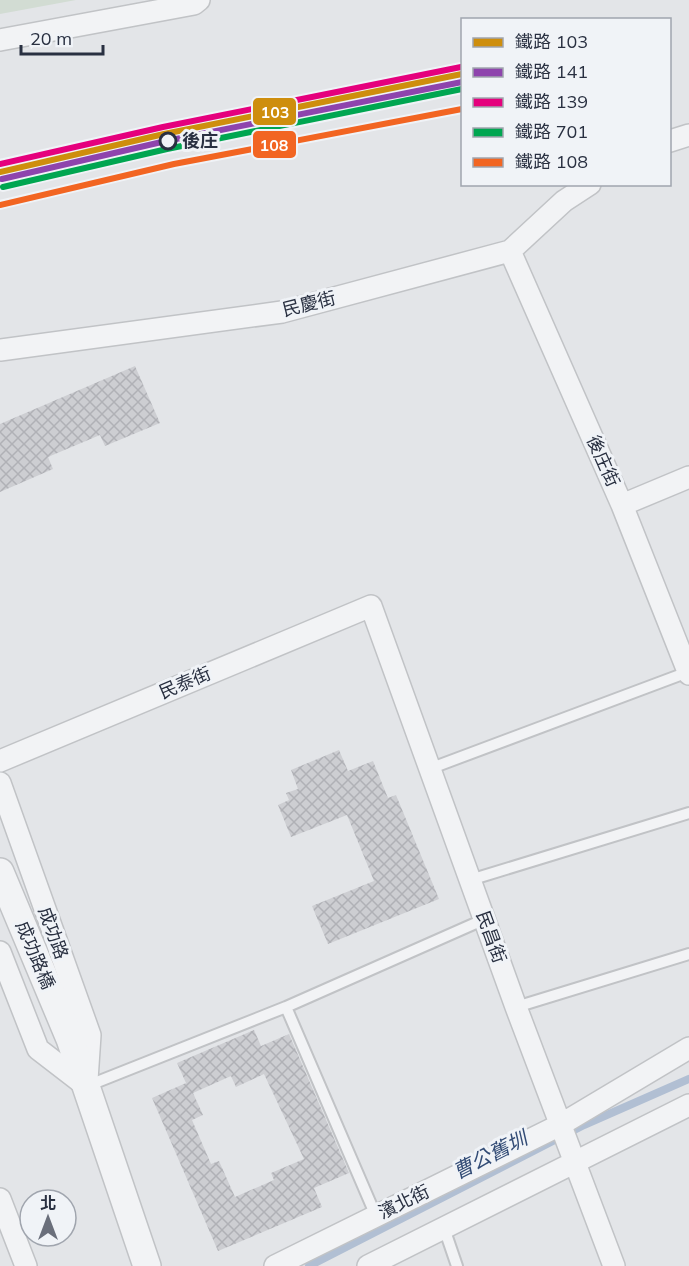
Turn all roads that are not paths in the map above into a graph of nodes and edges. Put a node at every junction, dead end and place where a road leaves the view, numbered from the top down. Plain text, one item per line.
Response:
1 (199, 0) edge
2 (0, 40) edge
3 (689, 135) edge
4 (671, 140) edge
5 (587, 186) edge
6 (510, 250) junction
7 (0, 350) edge
8 (689, 477) edge
9 (622, 505) junction
10 (370, 606) joint
11 (689, 673) edge
12 (0, 761) edge
13 (429, 769) junction
14 (0, 783) edge
15 (689, 813) edge
16 (0, 872) edge
17 (470, 880) junction
18 (485, 919) junction
19 (0, 952) edge
20 (689, 954) edge
21 (286, 1007) junction
22 (516, 1007) junction
23 (70, 1039) joint
24 (689, 1048) edge
25 (86, 1086) junction
26 (689, 1105) edge
27 (560, 1126) junction
28 (571, 1155) junction
29 (0, 1199) edge
30 (376, 1216) junction
31 (444, 1228) junction
32 (26, 1266) edge
33 (147, 1266) edge
34 (275, 1266) edge
35 (368, 1266) edge
36 (457, 1266) edge
37 (614, 1266) edge

1 - 2 street
3 - 4 street
5 - 6 street, 民慶街
6 - 7 street, 民慶街
6 - 9 street, 後庄街
8 - 9 street
9 - 11 street, 後庄街
10 - 12 street, 民泰街
10 - 13 street, 民昌街
11 - 13 lane
13 - 17 street, 民昌街
14 - 25 street, 成功路
15 - 17 lane
16 - 23 street, 成功路橋
17 - 18 street, 民昌街
18 - 21 lane
18 - 22 street, 民昌街
19 - 25 street
20 - 22 lane
21 - 25 lane
21 - 30 lane
22 - 27 street, 民昌街
23 - 25 street, 成功路
24 - 27 street, 濱北街
25 - 33 street, 成功路
26 - 28 street
27 - 28 street, 民昌街
27 - 30 street, 濱北街
28 - 31 street
28 - 37 street, 民昌街
29 - 32 street
30 - 34 street, 濱北街
31 - 35 street
31 - 36 lane

